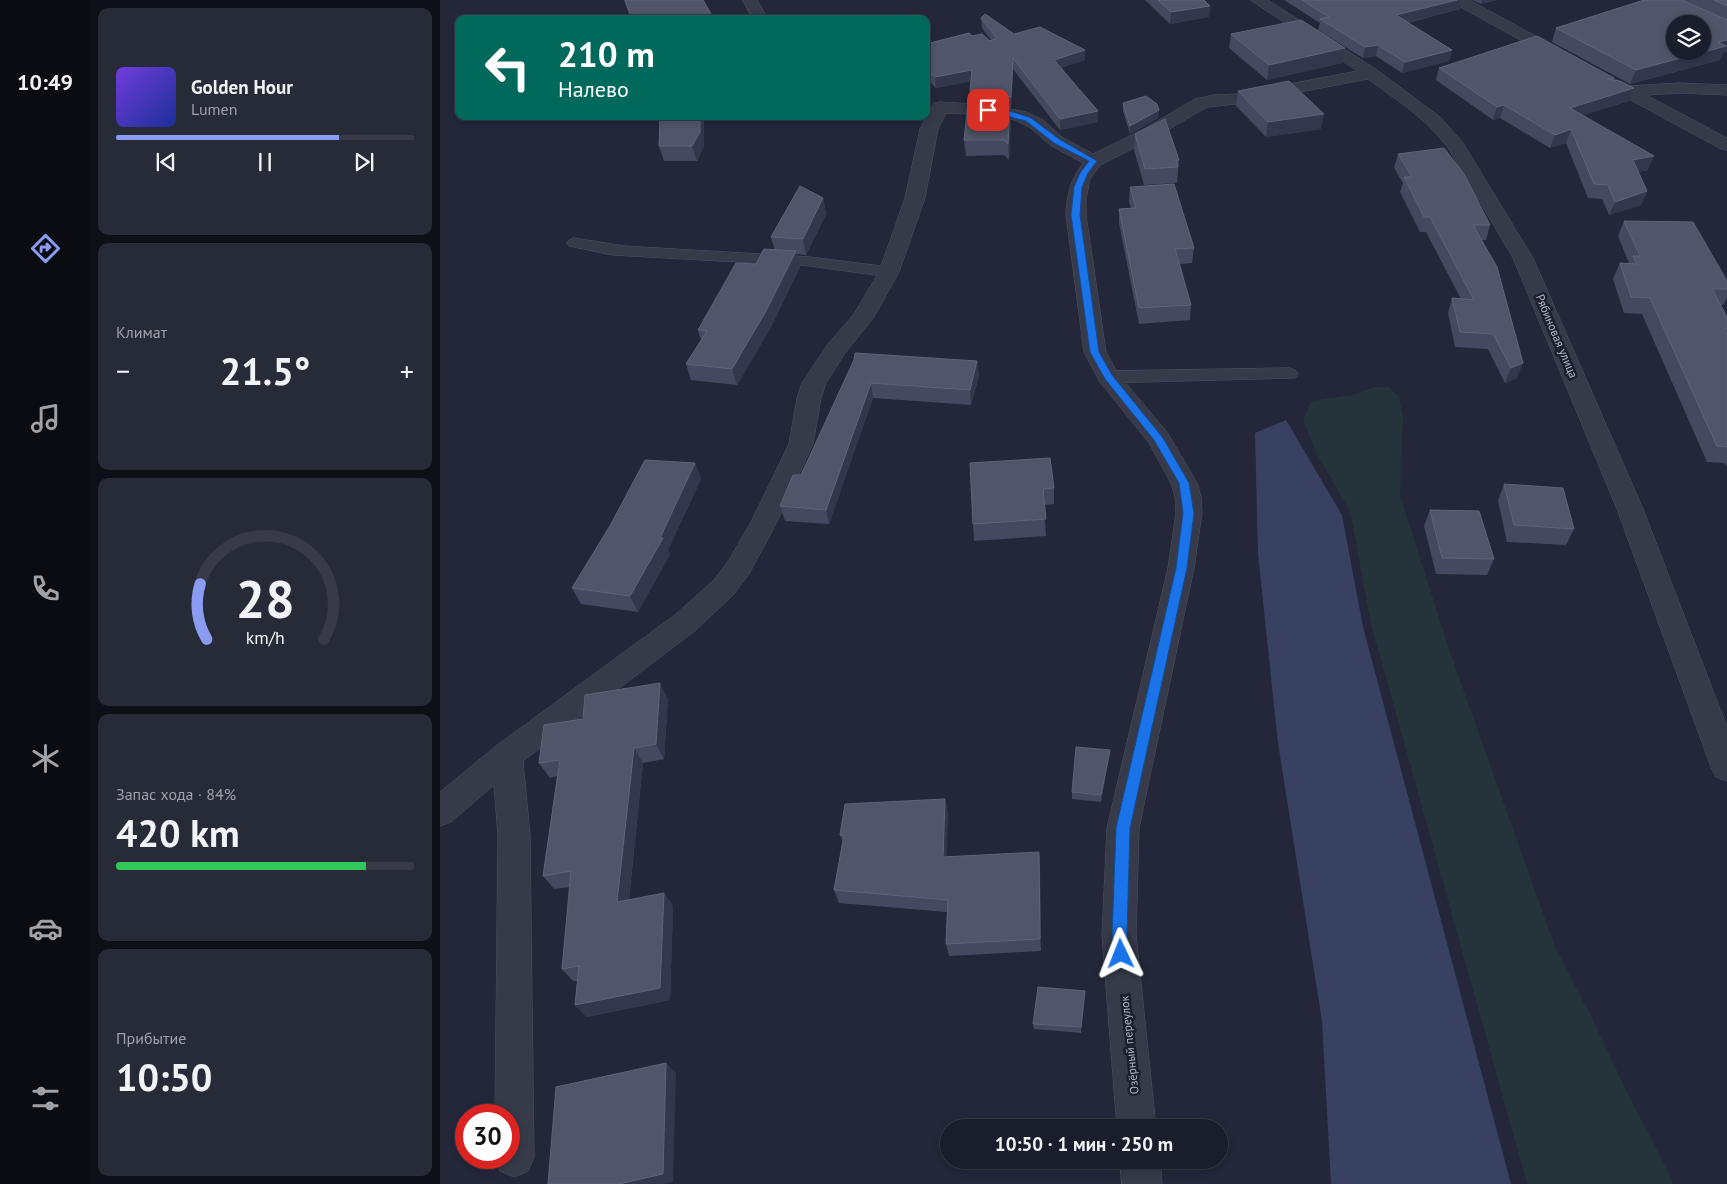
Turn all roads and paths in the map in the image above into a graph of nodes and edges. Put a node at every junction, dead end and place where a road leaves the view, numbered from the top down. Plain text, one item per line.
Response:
1 (750, 0) edge
2 (1258, 0) edge
3 (1458, 0) edge
4 (759, 15) edge
5 (1371, 74) junction
6 (1626, 90) junction
7 (1727, 90) edge
8 (933, 107) edge
9 (1727, 145) edge
10 (1093, 161) junction
11 (574, 243) dead end
12 (889, 272) junction
13 (1289, 374) dead end
14 (1108, 377) junction
15 (507, 755) junction
16 (1727, 767) edge
17 (440, 812) edge
18 (514, 1104) edge
19 (1136, 1119) edge
20 (1141, 1169) edge
21 (1142, 1184) edge

1 - 4 street
2 - 5 street, Рябиновая улица
3 - 6 street
5 - 10 street
5 - 16 street, Рябиновая улица
6 - 7 street
6 - 9 street
8 - 10 street
8 - 12 street
10 - 14 street, Озёрный переулок
11 - 12 lane
12 - 15 street
13 - 14 lane
14 - 19 street, Озёрный переулок
15 - 17 street
15 - 18 street
20 - 21 street

